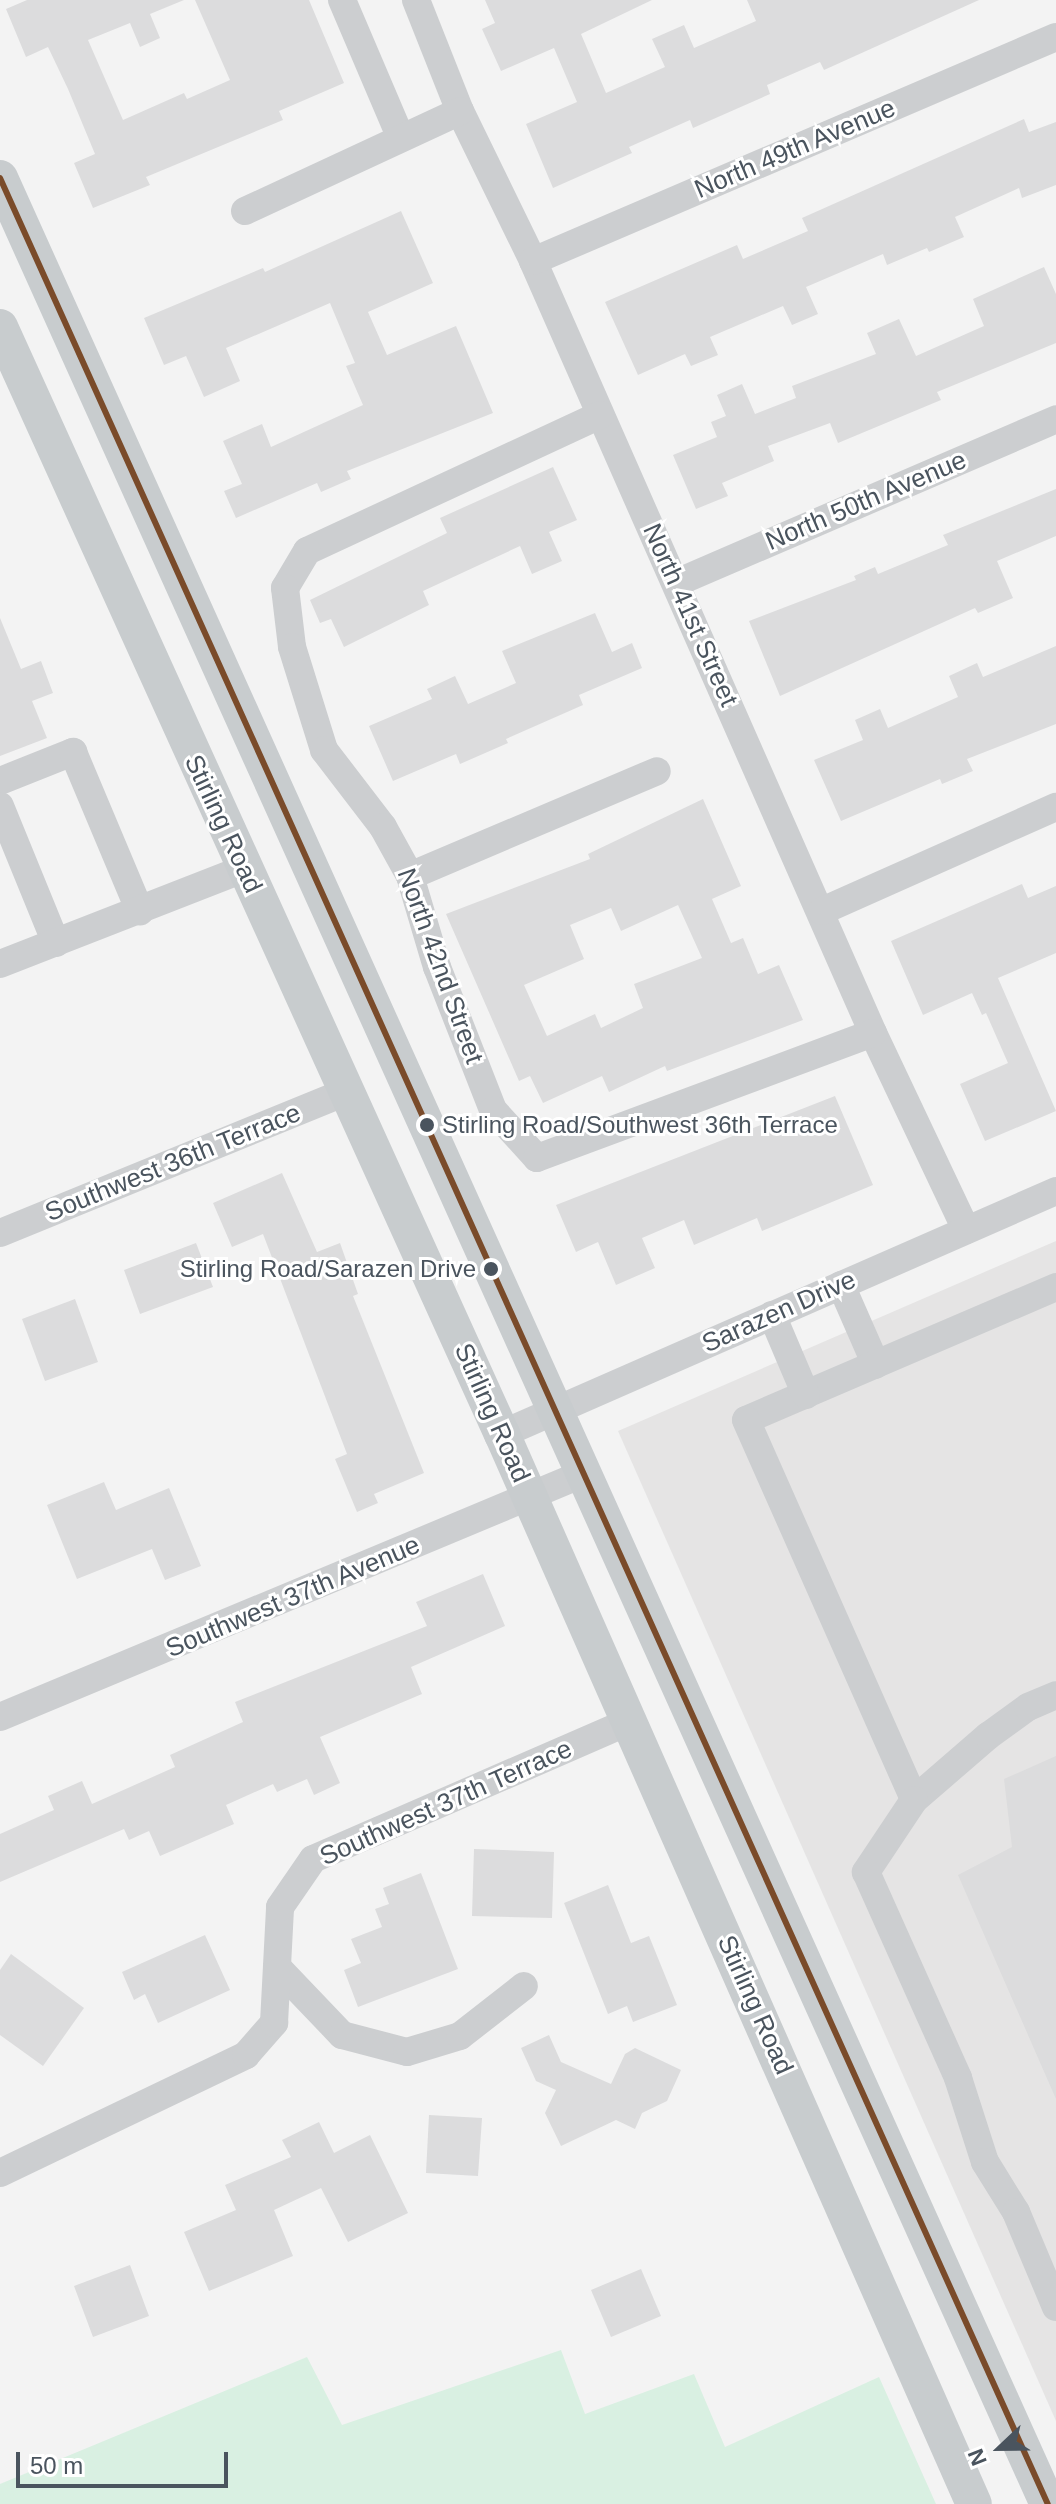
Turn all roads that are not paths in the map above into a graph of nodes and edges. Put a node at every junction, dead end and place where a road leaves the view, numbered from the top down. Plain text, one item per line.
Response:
1 (342, 0) edge
2 (416, 0) edge
3 (1056, 37) edge
4 (460, 111) junction
5 (401, 138) junction
6 (0, 178) edge
7 (245, 211) dead end
8 (533, 261) junction
9 (0, 327) edge
10 (600, 415) junction
11 (1056, 419) edge
12 (676, 583) junction
13 (657, 771) dead end
14 (0, 781) edge
15 (0, 806) edge
16 (1056, 807) edge
17 (244, 869) junction
18 (410, 876) junction
19 (140, 911) junction
20 (822, 911) junction
21 (56, 943) junction
22 (0, 964) edge
23 (873, 1033) junction
24 (346, 1092) junction
25 (1056, 1191) edge
26 (966, 1230) junction
27 (0, 1233) edge
28 (841, 1285) junction
29 (1056, 1287) edge
30 (772, 1315) junction
31 (876, 1365) junction
32 (806, 1395) junction
33 (558, 1411) junction
34 (502, 1434) junction
35 (585, 1473) junction
36 (530, 1497) junction
37 (1056, 1695) edge
38 (0, 1717) edge
39 (630, 1721) junction
40 (914, 1800) junction
41 (277, 1967) junction
42 (524, 1986) dead end
43 (0, 2173) edge
44 (1056, 2307) edge
45 (974, 2504) edge
46 (1048, 2504) edge

1 - 5 street
2 - 4 street, North 41st Street
3 - 8 street, North 49th Avenue
4 - 5 street
4 - 8 street, North 41st Street
5 - 7 street
6 - 33 main road
8 - 10 street, North 41st Street
9 - 17 main road, Stirling Road
10 - 12 street, North 41st Street
10 - 18 street, North 42nd Street
11 - 12 street, North 50th Avenue
12 - 20 street, North 41st Street
13 - 18 street
14 - 19 street
15 - 21 street
16 - 20 street
17 - 19 street
17 - 24 main road, Stirling Road
18 - 23 street, North 42nd Street
19 - 21 street
20 - 23 street, North 41st Street
21 - 22 street
23 - 26 street, North 41st Street
24 - 27 street, Southwest 36th Terrace
24 - 34 main road, Stirling Road
25 - 26 street, Sarazen Drive
26 - 28 street, Sarazen Drive
28 - 30 street, Sarazen Drive
28 - 31 street
29 - 31 street
30 - 32 street
30 - 33 street, Sarazen Drive
31 - 32 street
32 - 40 street
33 - 34 street, Sarazen Drive
33 - 35 main road
34 - 36 main road, Stirling Road
35 - 36 street, Southwest 37th Avenue
35 - 46 main road
36 - 38 street, Southwest 37th Avenue
36 - 39 main road, Stirling Road
37 - 40 street
39 - 41 street, Southwest 37th Terrace
39 - 45 main road, Stirling Road
40 - 44 street
41 - 42 street
41 - 43 street, Southwest 37th Terrace

